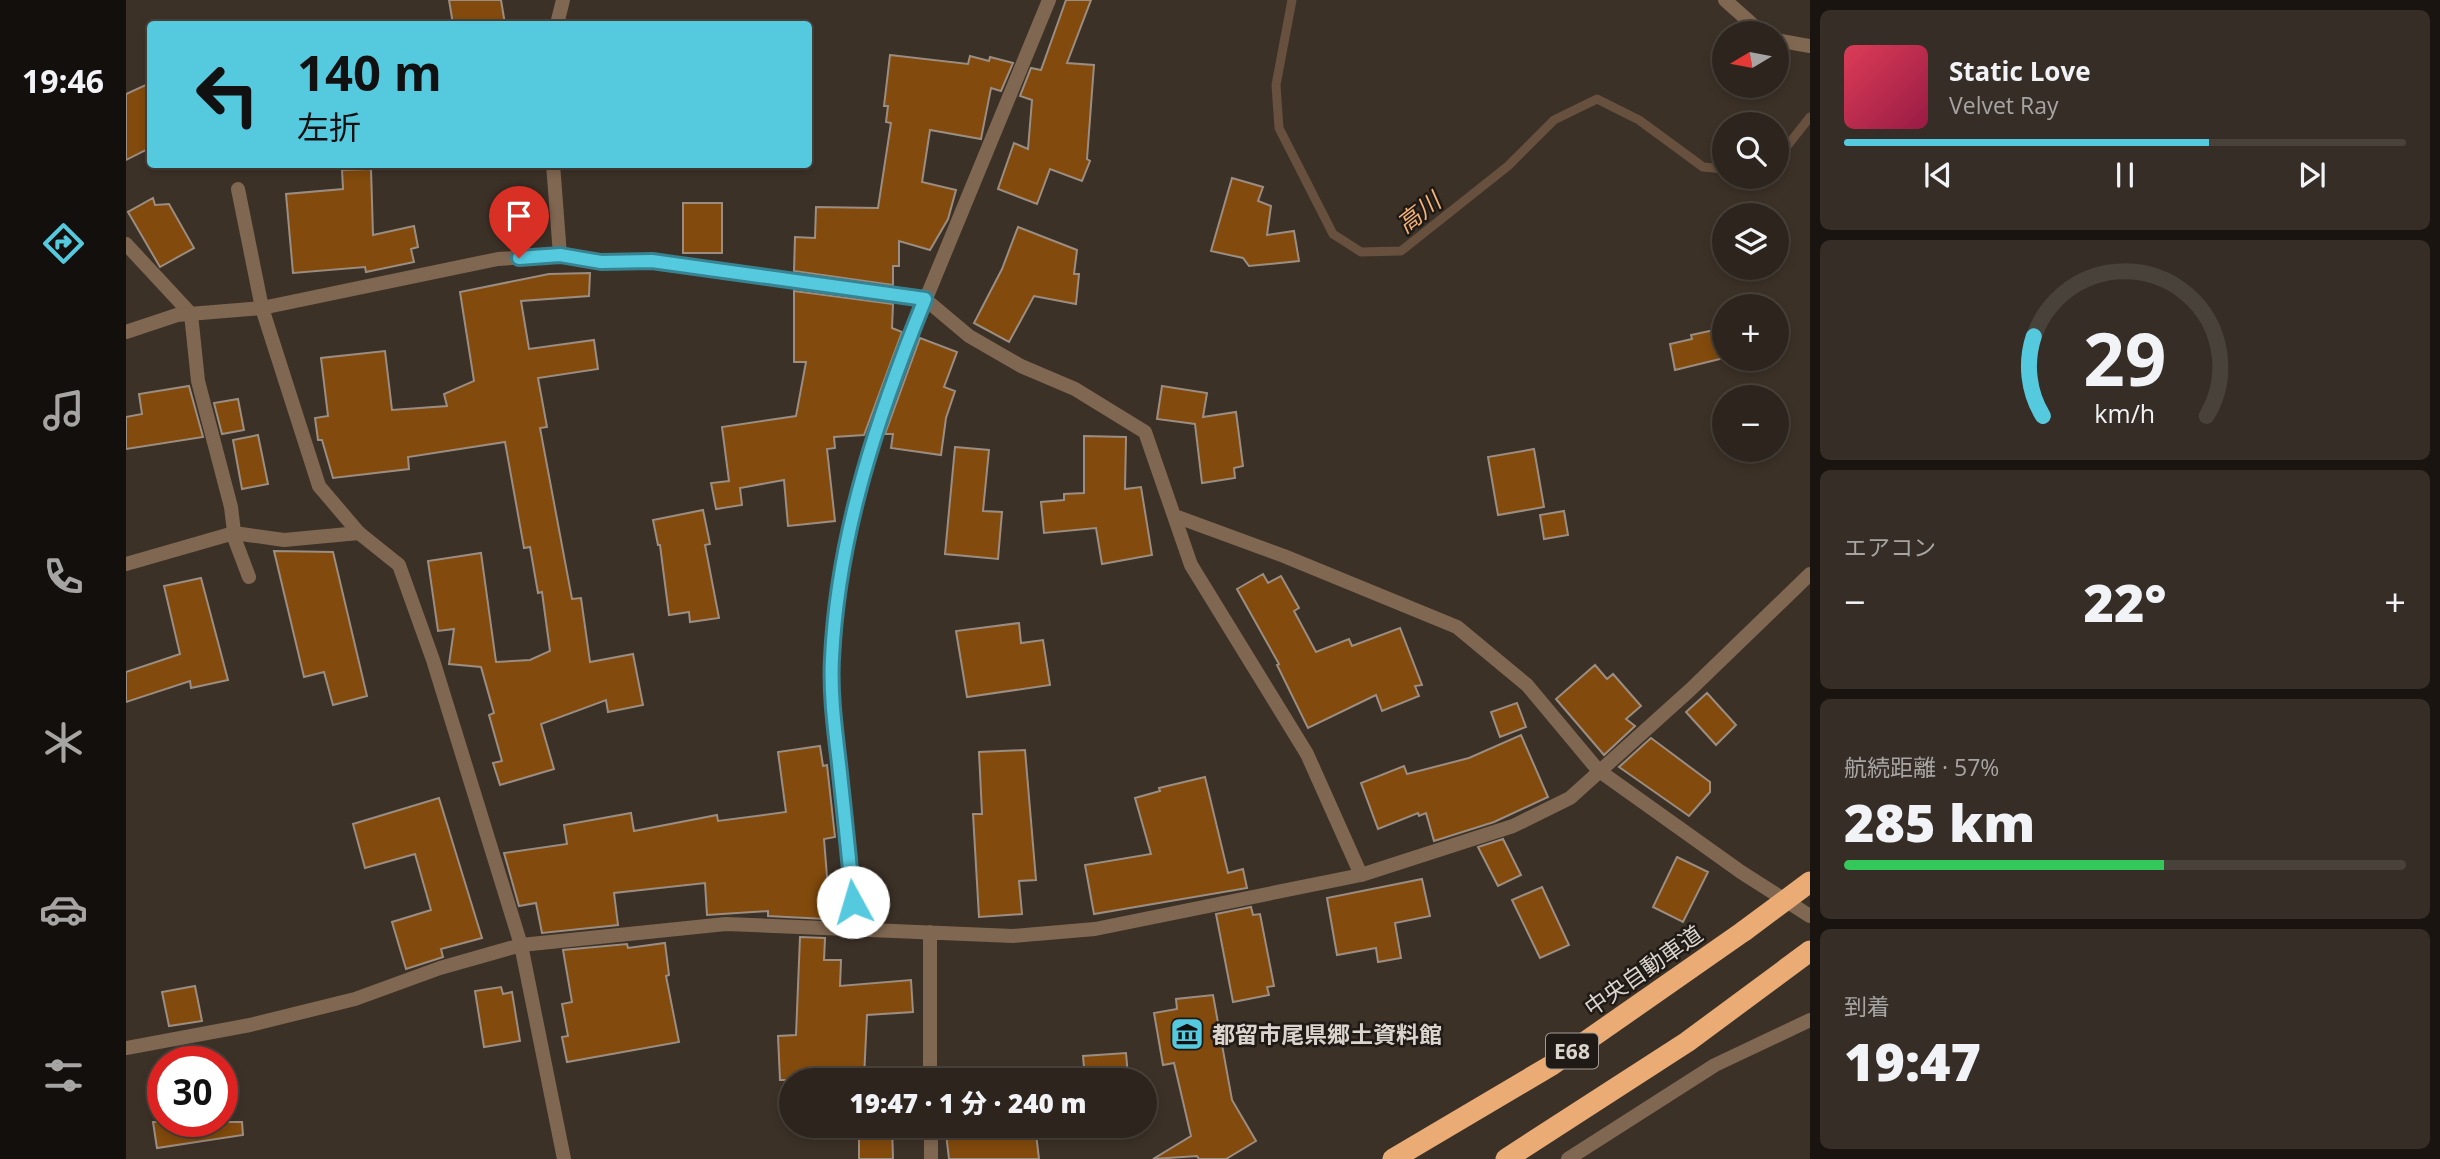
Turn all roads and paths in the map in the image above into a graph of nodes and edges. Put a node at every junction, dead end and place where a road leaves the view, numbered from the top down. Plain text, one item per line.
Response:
1 (563, 0) edge
2 (1049, 0) edge
3 (1725, 0) edge
4 (557, 21) edge
5 (1749, 21) edge
6 (1789, 42) edge
7 (1810, 46) edge
8 (553, 168) edge
9 (238, 189) dead end
10 (126, 244) edge
11 (560, 255) junction
12 (925, 299) junction
13 (262, 308) junction
14 (191, 314) junction
15 (126, 332) edge
16 (1175, 516) junction
17 (234, 533) junction
18 (359, 533) junction
19 (126, 564) edge
20 (1810, 574) edge
21 (249, 577) dead end
22 (1598, 770) junction
23 (1361, 875) junction
24 (1810, 882) edge
25 (1810, 916) edge
26 (856, 929) junction
27 (930, 932) junction
28 (520, 945) junction
29 (1810, 951) edge
30 (1810, 1020) edge
31 (126, 1048) edge
32 (930, 1068) edge
33 (931, 1138) edge
34 (564, 1159) edge
35 (931, 1159) edge
36 (1393, 1159) edge
37 (1506, 1159) edge
38 (1568, 1159) edge

1 - 4 street
2 - 12 street
3 - 5 street
6 - 7 street
8 - 11 street
9 - 13 street
10 - 14 street
11 - 12 street
11 - 13 street
12 - 16 street
12 - 26 street
13 - 14 street
13 - 18 street
14 - 15 street
14 - 17 street
16 - 22 street
16 - 23 street
17 - 18 street
17 - 19 street
17 - 21 street
18 - 28 street
20 - 22 street
22 - 23 street
22 - 25 street
23 - 27 street
24 - 36 highway, 中央自動車道 / E68, bridge
26 - 27 street
26 - 28 street
27 - 32 street
28 - 31 street
28 - 34 street
29 - 37 highway, E68
30 - 38 street
33 - 35 street

